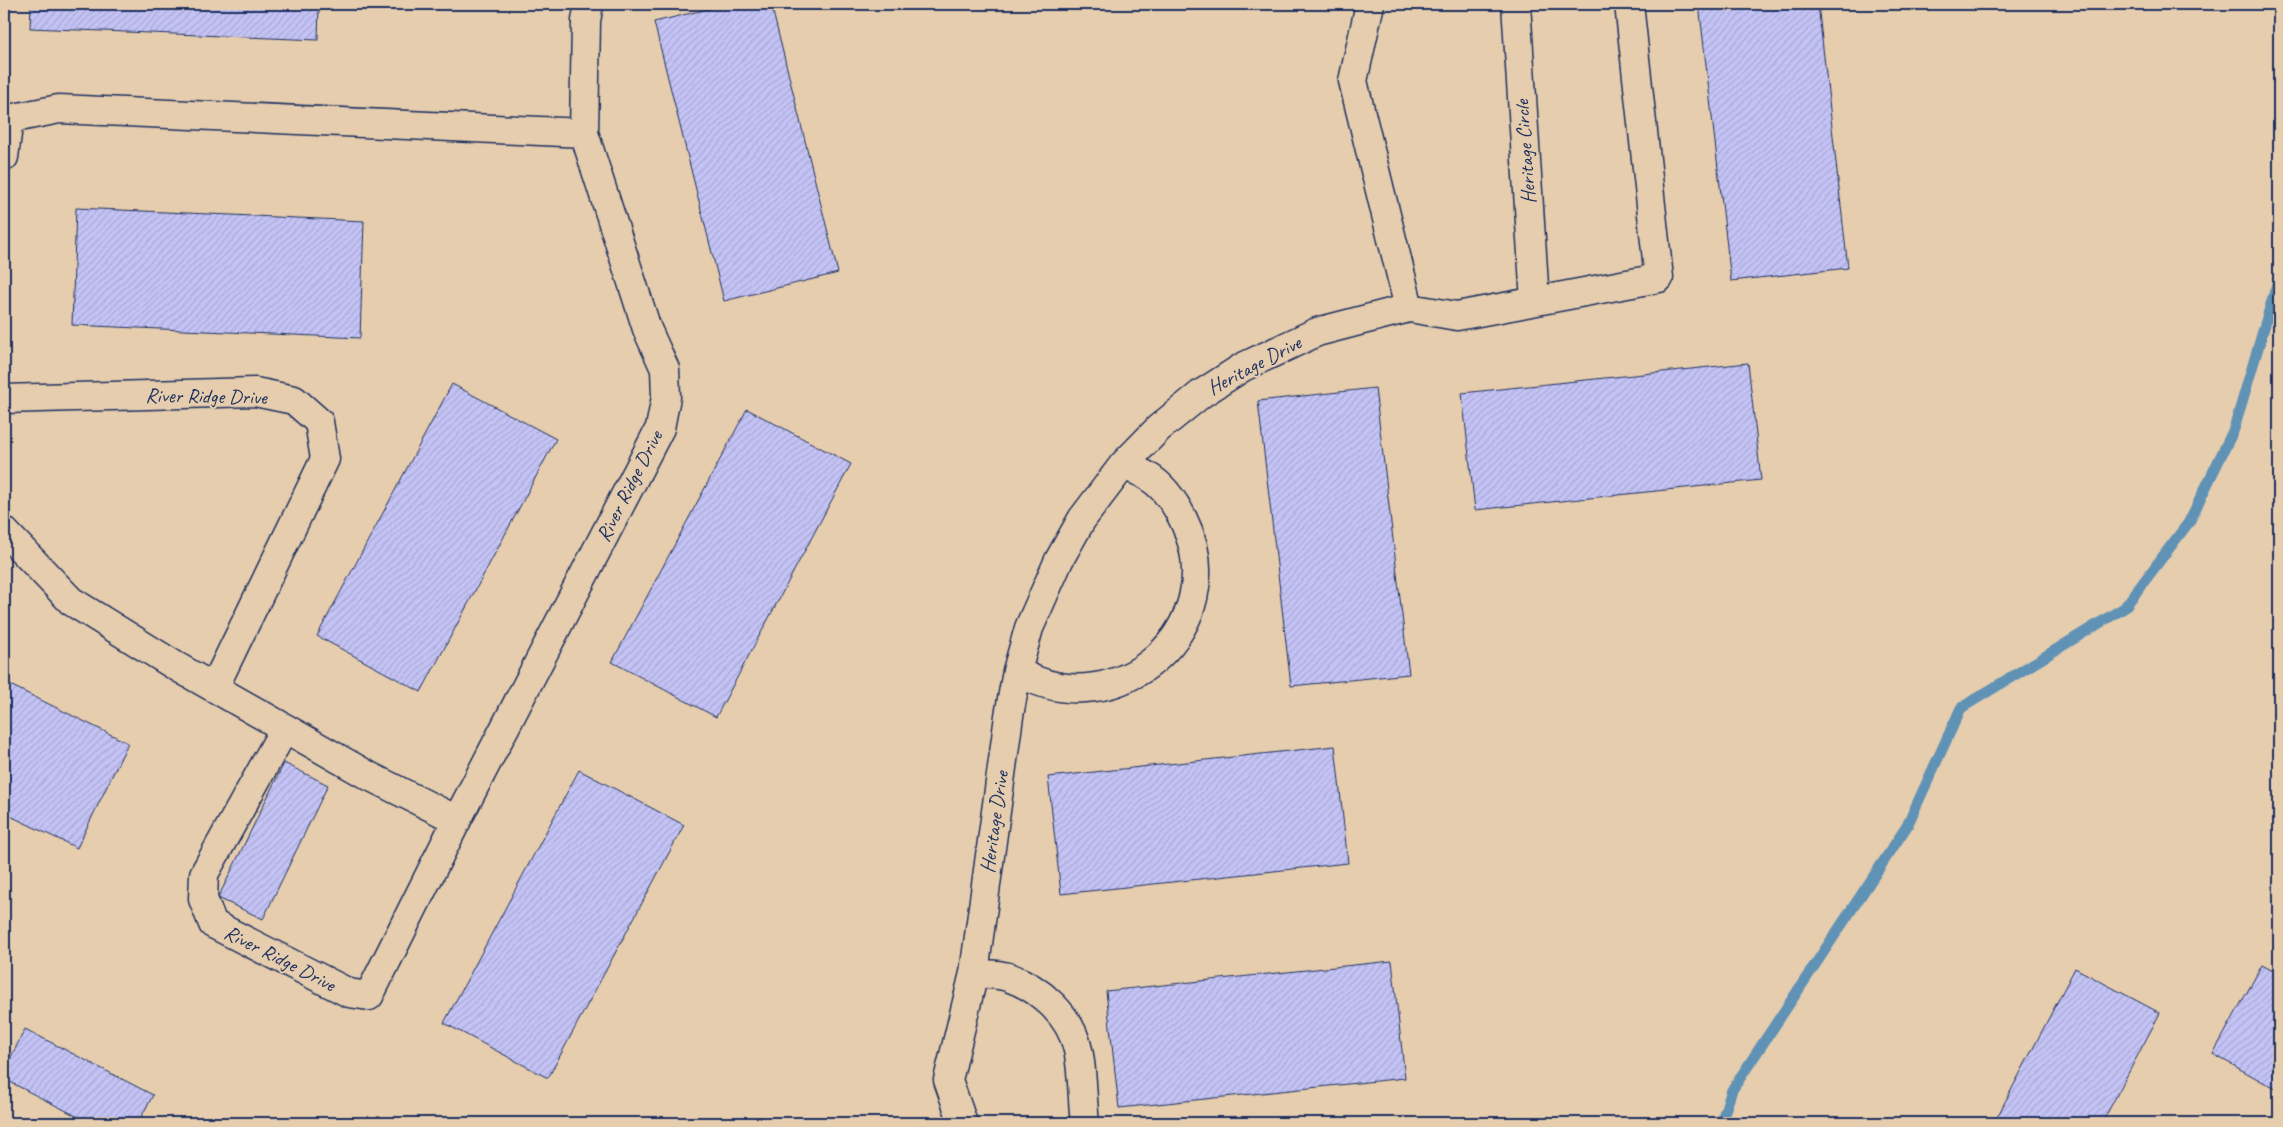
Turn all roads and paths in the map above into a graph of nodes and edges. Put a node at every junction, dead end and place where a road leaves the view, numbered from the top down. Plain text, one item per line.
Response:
1 (589, 4) edge
2 (1370, 4) edge
3 (1516, 4) edge
4 (1629, 4) edge
5 (584, 133) junction
6 (4, 157) edge
7 (1535, 301) junction
8 (1409, 308) junction
9 (4, 400) edge
10 (1123, 465) junction
11 (4, 531) edge
12 (1017, 671) junction
13 (214, 688) junction
14 (285, 728) junction
15 (457, 820) junction
16 (974, 973) junction
17 (963, 1123) edge
18 (1085, 1123) edge

1 - 5 street, River Ridge Drive
2 - 8 street
3 - 7 street, Heritage Circle
4 - 7 street, Heritage Drive
5 - 6 street
5 - 15 street, River Ridge Drive
7 - 8 street, Heritage Drive
8 - 10 street, Heritage Drive
9 - 13 street, River Ridge Drive
10 - 12 street, Heritage Drive
10 - 12 street
11 - 13 street
12 - 16 street, Heritage Drive
13 - 14 street
14 - 15 street
14 - 15 street, River Ridge Drive
16 - 17 street, Heritage Drive
16 - 18 street

